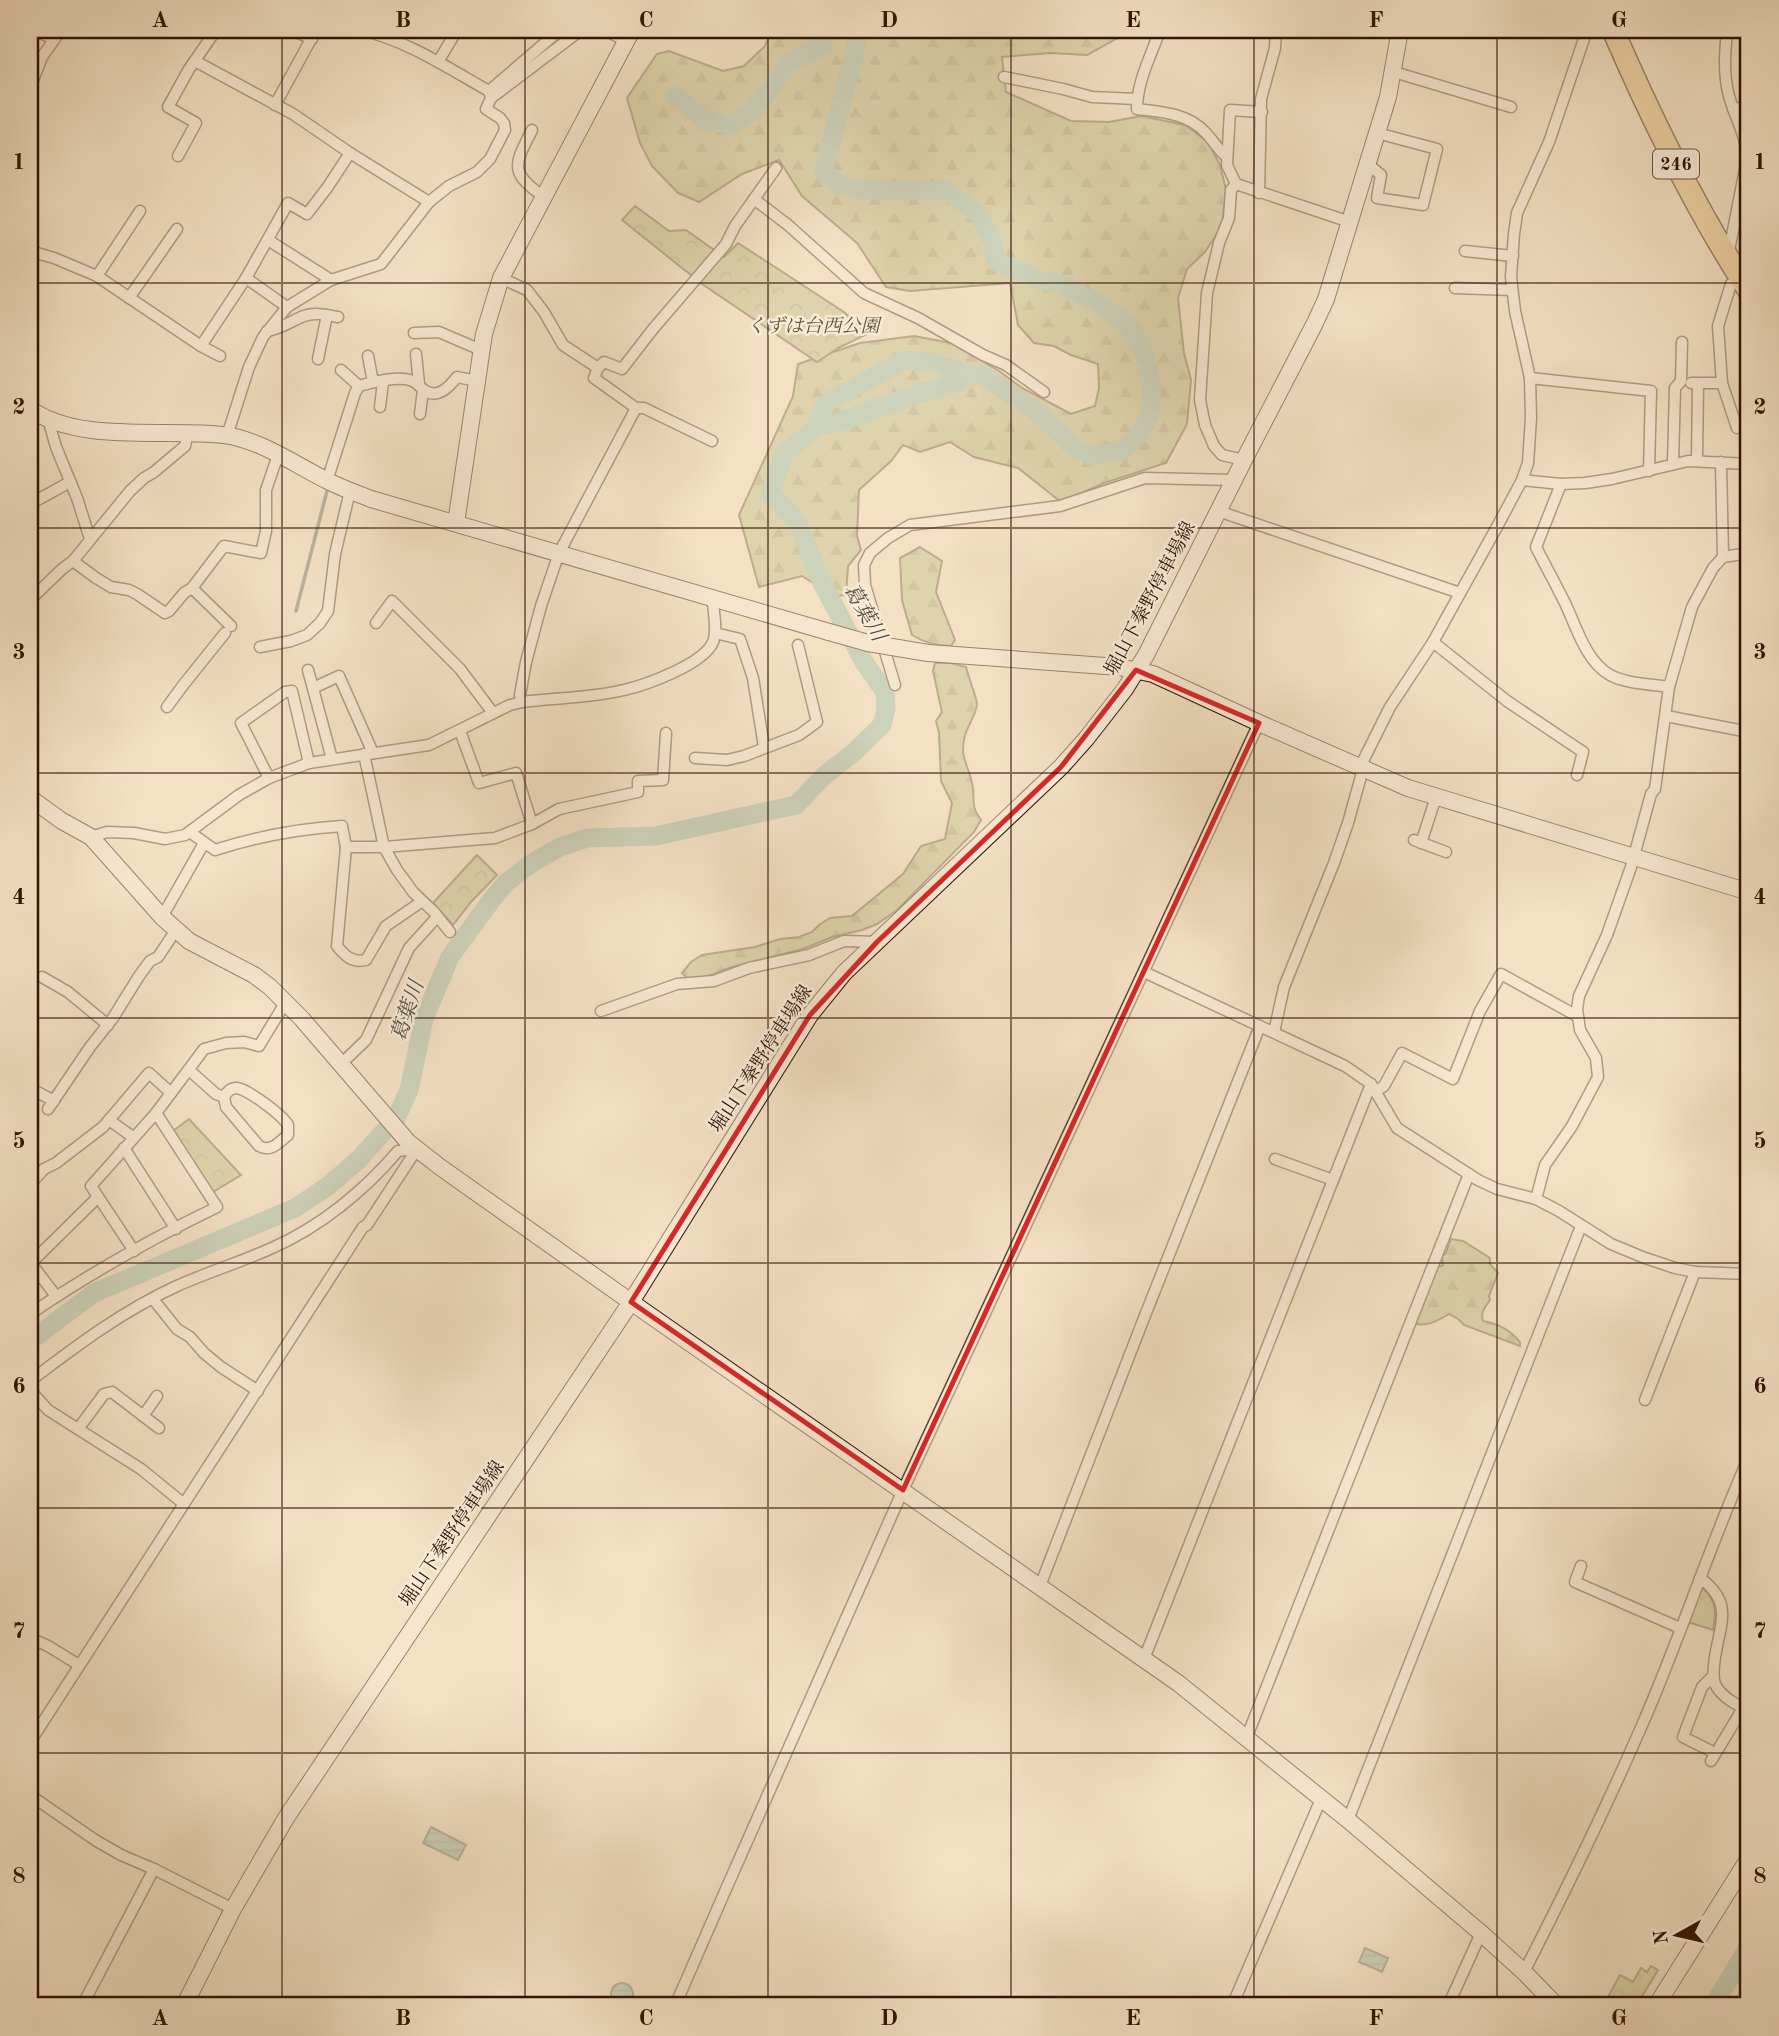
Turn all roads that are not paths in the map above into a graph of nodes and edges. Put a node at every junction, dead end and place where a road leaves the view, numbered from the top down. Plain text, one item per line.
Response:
1 (31, 30) edge
2 (216, 30) edge
3 (292, 30) edge
4 (361, 30) edge
5 (457, 30) edge
6 (560, 30) edge
7 (581, 30) edge
8 (605, 30) edge
9 (1160, 30) edge
10 (1276, 30) edge
11 (1400, 30) edge
12 (1587, 30) edge
13 (1613, 30) edge
14 (1727, 30) edge
15 (58, 33) edge
16 (314, 35) edge
17 (629, 35) edge
18 (195, 61) junction
19 (438, 62) junction
20 (1394, 72) junction
21 (1004, 77) dead end
22 (30, 88) edge
23 (490, 94) junction
24 (1137, 99) junction
25 (275, 105) junction
26 (1511, 107) dead end
27 (1749, 107) edge
28 (1733, 109) junction
29 (1262, 112) junction
30 (532, 130) dead end
31 (1377, 133) junction
32 (350, 153) junction
33 (178, 156) dead end
34 (1227, 157) junction
35 (1368, 164) junction
36 (776, 168) dead end
37 (1236, 184) junction
38 (1259, 193) junction
39 (543, 196) junction
40 (754, 199) junction
41 (429, 202) junction
42 (140, 211) dead end
43 (1350, 222) junction
44 (177, 229) dead end
45 (268, 240) junction
46 (30, 251) edge
47 (1465, 251) dead end
48 (1513, 256) junction
49 (1727, 258) junction
50 (97, 276) junction
51 (246, 278) junction
52 (501, 278) junction
53 (331, 280) junction
54 (1744, 284) edge
55 (1455, 288) dead end
56 (1512, 290) junction
57 (130, 298) junction
58 (287, 307) junction
59 (267, 331) junction
60 (414, 333) dead end
61 (1682, 342) dead end
62 (201, 346) junction
63 (481, 350) junction
64 (316, 351) dead end
65 (416, 354) dead end
66 (220, 356) dead end
67 (368, 356) dead end
68 (598, 368) junction
69 (341, 370) dead end
70 (1530, 378) junction
71 (477, 381) junction
72 (1681, 381) junction
73 (378, 382) junction
74 (1722, 383) junction
75 (1698, 384) junction
76 (359, 386) junction
77 (421, 387) junction
78 (1044, 392) dead end
79 (380, 407) dead end
80 (636, 408) junction
81 (30, 409) edge
82 (420, 414) dead end
83 (48, 419) junction
84 (1737, 428) dead end
85 (188, 432) junction
86 (227, 436) junction
87 (712, 441) dead end
88 (278, 455) junction
89 (1724, 459) junction
90 (1244, 460) junction
91 (1697, 460) junction
92 (1673, 463) junction
93 (1749, 464) edge
94 (1649, 471) junction
95 (1234, 480) junction
96 (1522, 480) junction
97 (327, 481) junction
98 (70, 482) junction
99 (1562, 484) junction
100 (350, 491) junction
101 (30, 504) edge
102 (1218, 511) junction
103 (456, 523) junction
104 (90, 539) junction
105 (1749, 552) edge
106 (559, 553) junction
107 (1723, 557) junction
108 (74, 561) junction
109 (192, 588) junction
110 (1460, 593) junction
111 (713, 599) junction
112 (30, 600) edge
113 (376, 623) dead end
114 (715, 633) junction
115 (1433, 642) junction
116 (798, 645) dead end
117 (260, 647) dead end
118 (307, 670) dead end
119 (1136, 670) junction
120 (895, 685) dead end
121 (1669, 687) junction
122 (313, 688) junction
123 (522, 702) junction
124 (167, 707) dead end
125 (493, 713) junction
126 (1666, 716) junction
127 (1259, 723) junction
128 (460, 731) junction
129 (1749, 732) edge
130 (666, 733) dead end
131 (764, 747) junction
132 (368, 754) junction
133 (695, 758) dead end
134 (332, 759) junction
135 (309, 763) junction
136 (1363, 769) junction
137 (1577, 775) dead end
138 (269, 778) junction
139 (1436, 797) junction
140 (30, 798) edge
141 (532, 824) junction
142 (191, 832) junction
143 (91, 837) junction
144 (204, 843) junction
145 (346, 847) junction
146 (384, 847) junction
147 (1446, 852) dead end
148 (1633, 857) junction
149 (1749, 892) edge
150 (421, 902) junction
151 (162, 917) junction
152 (437, 917) junction
153 (176, 930) junction
154 (450, 932) dead end
155 (877, 942) junction
156 (1144, 972) junction
157 (46, 996) dead end
158 (285, 1003) junction
159 (601, 1011) dead end
160 (1577, 1016) junction
161 (108, 1025) junction
162 (1260, 1026) junction
163 (1274, 1032) junction
164 (341, 1064) junction
165 (189, 1070) junction
166 (30, 1088) edge
167 (1373, 1088) junction
168 (171, 1093) junction
169 (224, 1097) junction
170 (156, 1113) junction
171 (109, 1120) junction
172 (133, 1138) junction
173 (413, 1146) junction
174 (124, 1148) junction
175 (1275, 1159) dead end
176 (1469, 1174) junction
177 (1333, 1180) junction
178 (30, 1184) edge
179 (98, 1197) junction
180 (1536, 1199) junction
181 (1581, 1226) junction
182 (176, 1229) junction
183 (134, 1251) junction
184 (30, 1263) edge
185 (1695, 1272) junction
186 (1749, 1275) edge
187 (56, 1296) junction
188 (153, 1299) junction
189 (631, 1302) junction
190 (30, 1314) edge
191 (30, 1381) edge
192 (30, 1390) edge
193 (258, 1391) junction
194 (157, 1396) dead end
195 (1645, 1400) dead end
196 (144, 1416) junction
197 (159, 1428) dead end
198 (78, 1429) junction
199 (1749, 1457) edge
200 (903, 1490) junction
201 (184, 1504) junction
202 (1581, 1566) dead end
203 (1700, 1578) junction
204 (1040, 1586) junction
205 (1680, 1628) junction
206 (30, 1638) edge
207 (1144, 1659) junction
208 (79, 1665) junction
209 (1713, 1676) junction
210 (1746, 1709) edge
211 (1246, 1739) junction
212 (30, 1742) edge
213 (30, 1795) edge
214 (1321, 1799) junction
215 (1348, 1820) junction
216 (1749, 1858) edge
217 (154, 1869) junction
218 (233, 1909) junction
219 (1481, 1933) junction
220 (1524, 1972) junction
221 (82, 2006) edge
222 (184, 2006) edge
223 (676, 2006) edge
224 (1232, 2006) edge
225 (1448, 2006) edge
226 (1557, 2006) edge
227 (1656, 2006) edge

1 - 15 street
2 - 18 street
3 - 16 street
4 - 19 street
5 - 19 street
6 - 23 street
7 - 23 street
8 - 17 street
9 - 24 street
10 - 29 street
11 - 20 street, 堀山下秦野停車場線
12 - 48 street
13 - 49 highway, 246
14 - 28 street
15 - 22 street
16 - 25 street
17 - 39 street
18 - 25 street
18 - 33 street
19 - 23 street
20 - 26 street
20 - 31 street, 堀山下秦野停車場線
21 - 24 street
23 - 41 street
24 - 34 street
25 - 32 street
27 - 28 street
28 - 49 street
29 - 34 street
29 - 38 street
30 - 39 street
31 - 35 street, 堀山下秦野停車場線
31 - 35 street
32 - 41 street
32 - 45 street
34 - 37 street
35 - 43 street, 堀山下秦野停車場線
36 - 40 street
37 - 38 street
37 - 90 street
38 - 43 street
39 - 52 street
40 - 68 street
40 - 78 street
41 - 53 street
42 - 50 street
43 - 90 street, 堀山下秦野停車場線
44 - 57 street
45 - 51 street
45 - 53 street
46 - 50 street
47 - 48 street
48 - 56 street
49 - 54 highway, 246
50 - 57 street
51 - 58 street
51 - 62 street
52 - 63 street
52 - 68 street
53 - 58 street
54 - 74 street
55 - 56 street
56 - 70 street
57 - 62 street
58 - 59 street
59 - 64 street
59 - 86 street
60 - 63 street
61 - 72 street
62 - 66 street
63 - 71 street
65 - 77 street
67 - 73 street
68 - 80 street
69 - 76 street
70 - 94 street
70 - 96 street
71 - 77 street
71 - 103 street
72 - 75 street
72 - 92 street
73 - 76 street
73 - 77 street
73 - 79 street
74 - 75 street
74 - 84 street
75 - 91 street
76 - 97 street
77 - 82 street
80 - 87 street
80 - 106 street
81 - 83 street
83 - 85 street
83 - 98 street
85 - 86 street
85 - 104 street
86 - 88 street
88 - 97 street
88 - 109 street
89 - 91 street
89 - 93 street
89 - 107 street
90 - 95 street, 堀山下秦野停車場線
91 - 92 street
92 - 94 street
94 - 99 street
95 - 102 street, 堀山下秦野停車場線
95 - 120 street
96 - 99 street
96 - 110 street
97 - 100 street
98 - 101 street
98 - 104 street
99 - 121 street
100 - 103 street
100 - 117 street
102 - 110 street
102 - 119 street, 堀山下秦野停車場線
103 - 106 street
104 - 108 street
105 - 107 street
106 - 111 street
106 - 123 street
107 - 121 street
108 - 109 street
108 - 112 street
109 - 124 street
110 - 115 street
111 - 114 street
111 - 119 street, bridge
113 - 125 street
114 - 123 street
114 - 131 street
115 - 136 street
115 - 137 street
116 - 131 street
118 - 122 street
119 - 127 street
119 - 155 street, 堀山下秦野停車場線
121 - 126 street
122 - 132 street
122 - 134 street
123 - 125 street
125 - 128 street
126 - 129 street
126 - 148 street
127 - 136 street
127 - 156 street
128 - 132 street
128 - 141 street
130 - 141 street
131 - 133 street
132 - 134 street
132 - 146 street
134 - 135 street
135 - 138 street
135 - 138 street
136 - 139 street
136 - 163 street
138 - 142 street
139 - 147 street
139 - 148 street
140 - 143 street
141 - 146 street
142 - 143 street
142 - 144 street
143 - 151 street
144 - 145 street
144 - 151 street
145 - 146 street
145 - 150 street
146 - 150 street
148 - 149 street
148 - 160 street
150 - 152 street
151 - 153 street
152 - 154 street
152 - 164 street
153 - 158 street
153 - 161 street
155 - 159 street
155 - 189 street, 堀山下秦野停車場線
156 - 162 street
156 - 200 street
157 - 161 street
158 - 164 street
158 - 165 street
160 - 167 street
160 - 180 street
161 - 166 street
162 - 163 street
162 - 204 street
163 - 167 street
164 - 173 street
165 - 168 street
165 - 169 street
167 - 176 street
167 - 177 street
168 - 170 street
168 - 171 street
169 - 169 street
170 - 172 street
170 - 182 street
171 - 172 street
171 - 178 street
172 - 174 street
173 - 188 street
173 - 189 street
173 - 193 street
174 - 179 street
174 - 182 street
175 - 177 street
176 - 180 street
176 - 211 street
177 - 207 street
179 - 183 street
179 - 184 street
180 - 181 street
181 - 185 street
181 - 215 street
182 - 183 street
183 - 187 street
184 - 187 street
185 - 186 street
185 - 195 street
187 - 190 street
188 - 191 street
188 - 193 street
189 - 200 street
189 - 218 street, 堀山下秦野停車場線
192 - 198 street
193 - 201 street
194 - 196 street
196 - 197 street
196 - 198 street
198 - 201 street
199 - 203 street
200 - 204 street
200 - 223 street
201 - 208 street
202 - 205 street
203 - 205 street
203 - 209 street
204 - 207 street
205 - 220 street
206 - 208 street
207 - 211 street
208 - 212 street
209 - 210 street
209 - 210 street
211 - 214 street
213 - 217 street
214 - 215 street
214 - 224 street
215 - 219 street
216 - 227 street
217 - 218 street
217 - 221 street
218 - 222 street, 堀山下秦野停車場線
219 - 220 street
219 - 225 street
220 - 226 street

